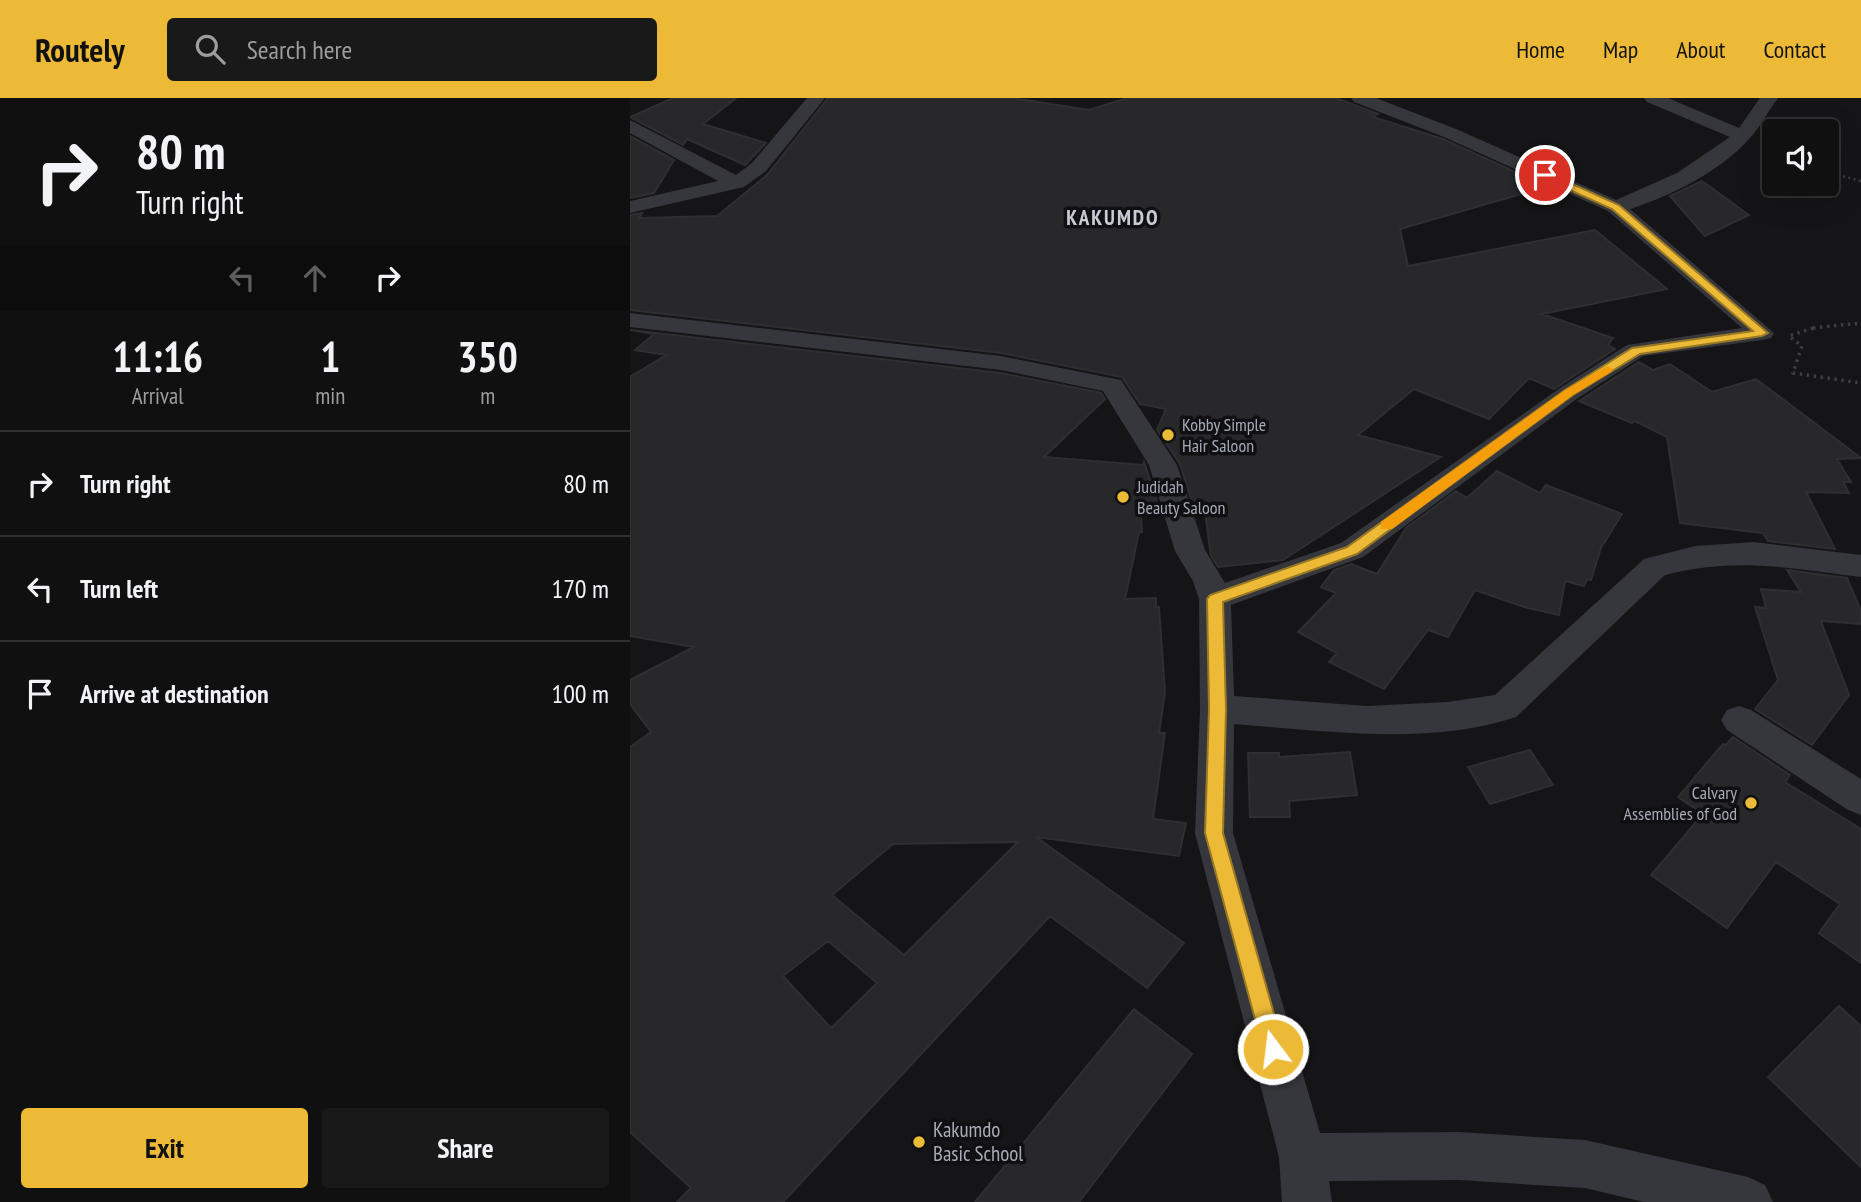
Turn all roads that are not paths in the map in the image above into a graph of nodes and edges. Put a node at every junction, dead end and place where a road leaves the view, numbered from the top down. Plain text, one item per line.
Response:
1 (816, 98) edge
2 (1360, 98) edge
3 (1653, 98) edge
4 (1769, 98) edge
5 (630, 125) edge
6 (1742, 136) junction
7 (737, 183) junction
8 (630, 207) edge
9 (1615, 207) junction
10 (630, 320) edge
11 (1861, 566) edge
12 (1215, 599) junction
13 (1217, 709) junction
14 (1739, 720) dead end
15 (1861, 799) edge
16 (1305, 1180) edge
17 (1748, 1202) edge

1 - 7 street
2 - 9 street
3 - 6 street
4 - 6 street
5 - 7 street
6 - 9 street
7 - 8 street
9 - 12 street
10 - 12 street
11 - 13 street
12 - 13 street
13 - 16 street
14 - 15 street
16 - 17 street

